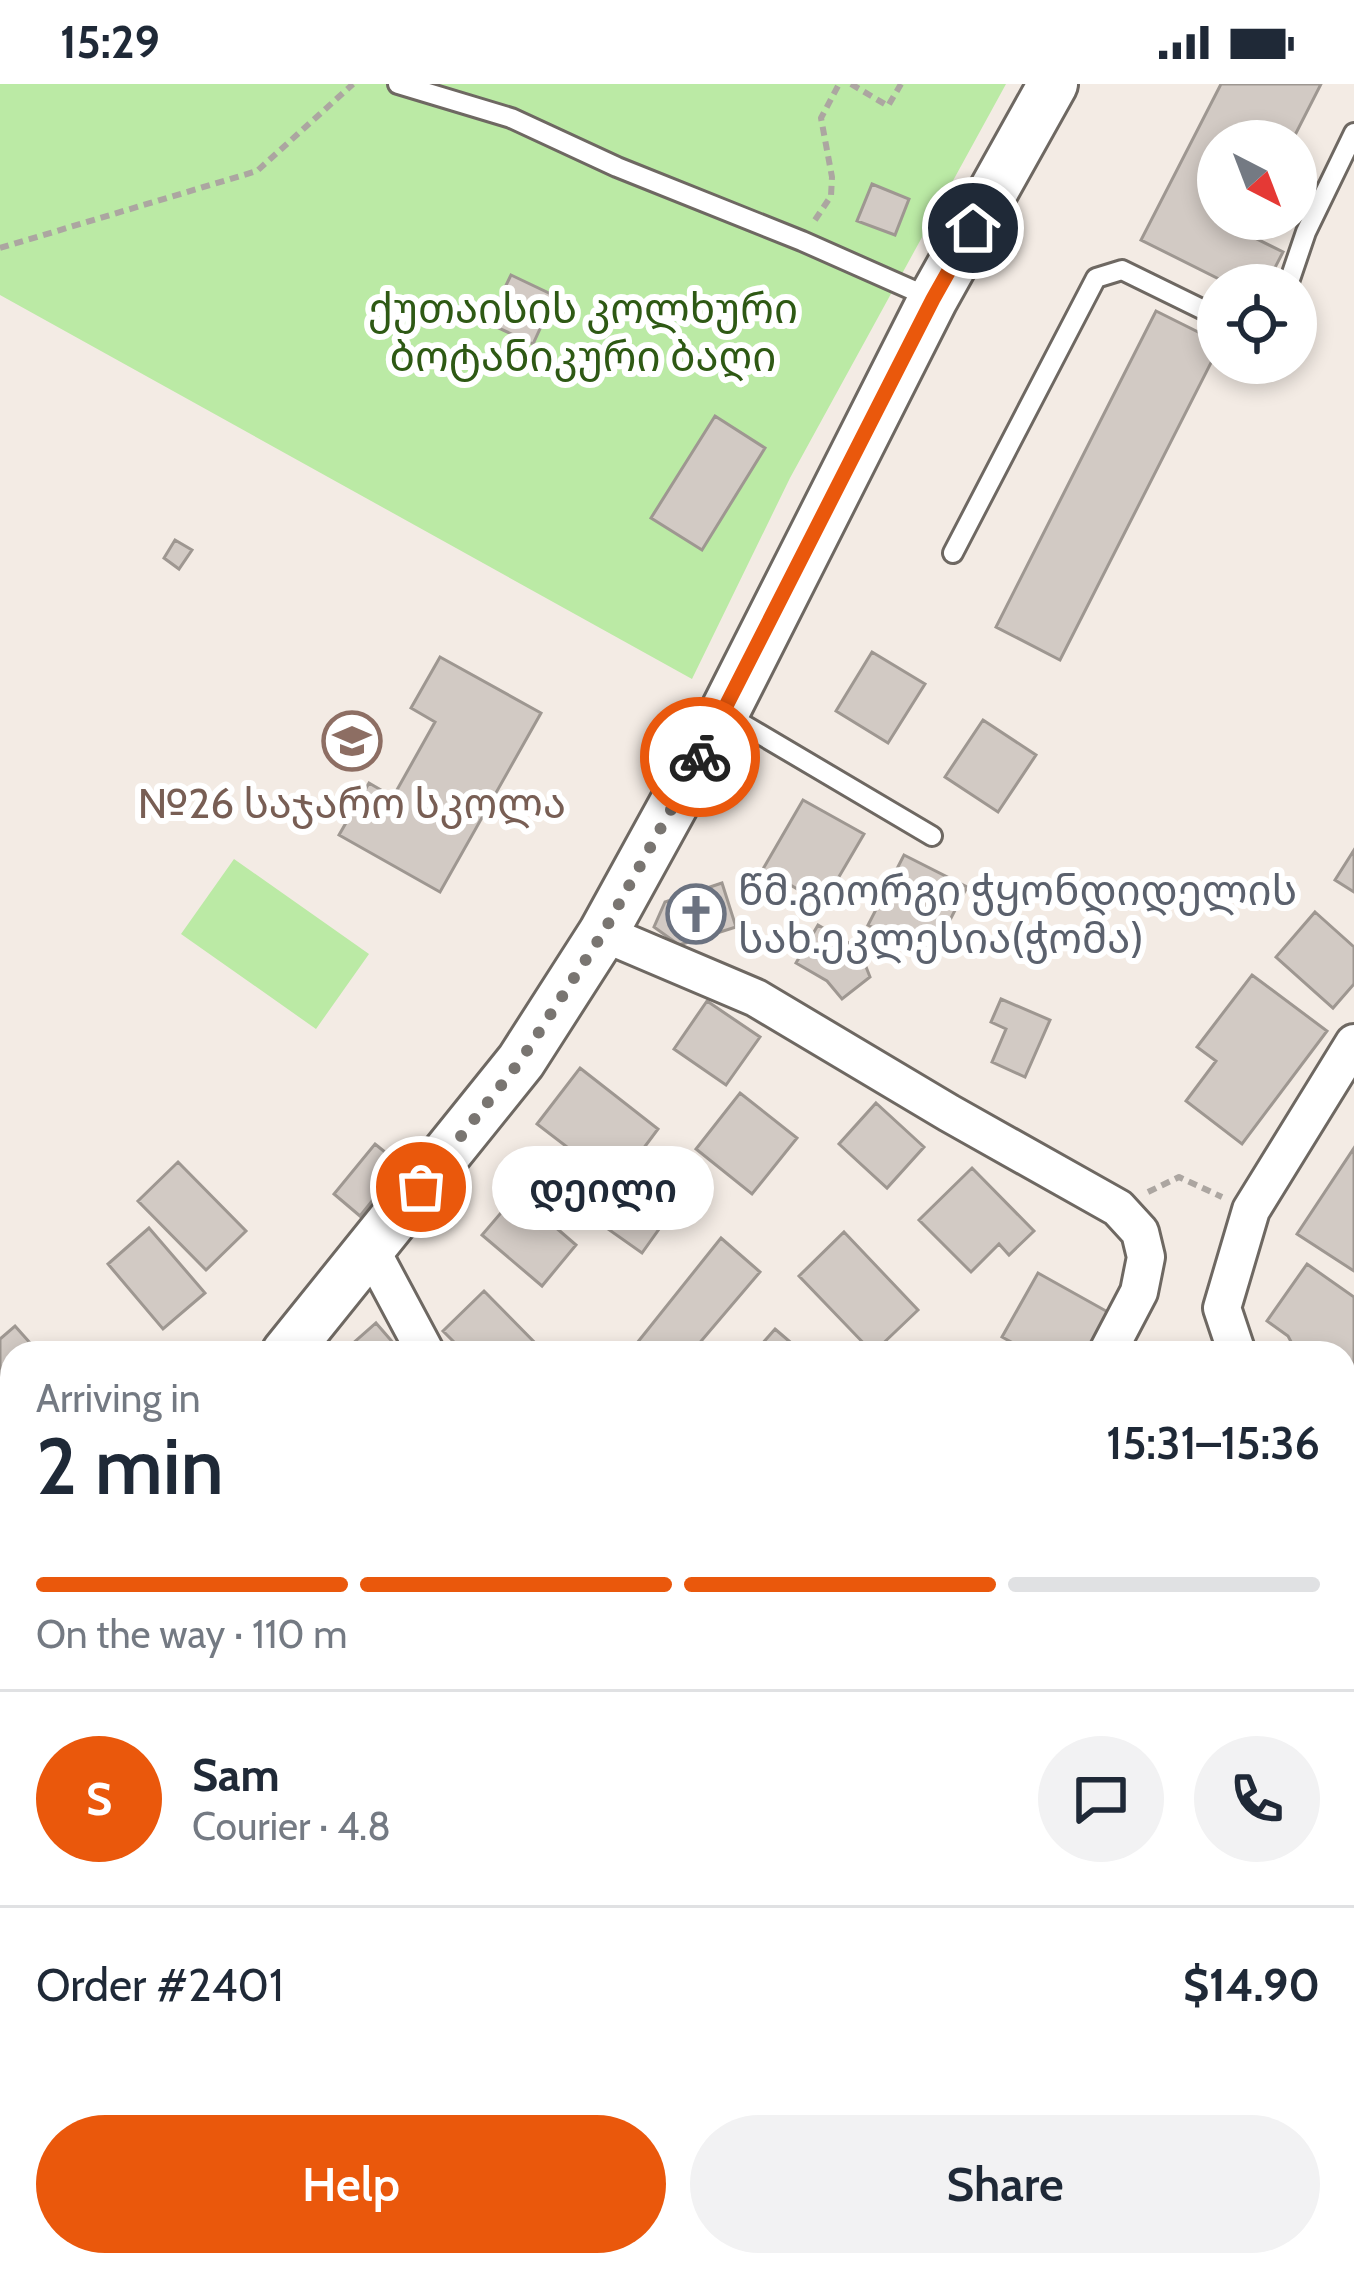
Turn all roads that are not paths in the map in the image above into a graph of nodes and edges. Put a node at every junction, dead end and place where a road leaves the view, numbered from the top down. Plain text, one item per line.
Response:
1 (398, 84) edge
2 (1053, 84) edge
3 (1354, 133) edge
4 (1295, 264) edge
5 (933, 299) junction
6 (1197, 307) edge
7 (953, 554) dead end
8 (724, 713) junction
9 (932, 836) dead end
10 (603, 933) junction
11 (1354, 1043) edge
12 (371, 1250) junction
13 (296, 1341) edge
14 (419, 1341) edge
15 (1113, 1341) edge
16 (1233, 1341) edge

1 - 5 lane
2 - 5 main road
3 - 4 lane
5 - 8 main road
6 - 7 lane
8 - 9 lane
8 - 10 main road
10 - 12 main road
10 - 15 street
11 - 16 street
12 - 13 main road
12 - 14 street

